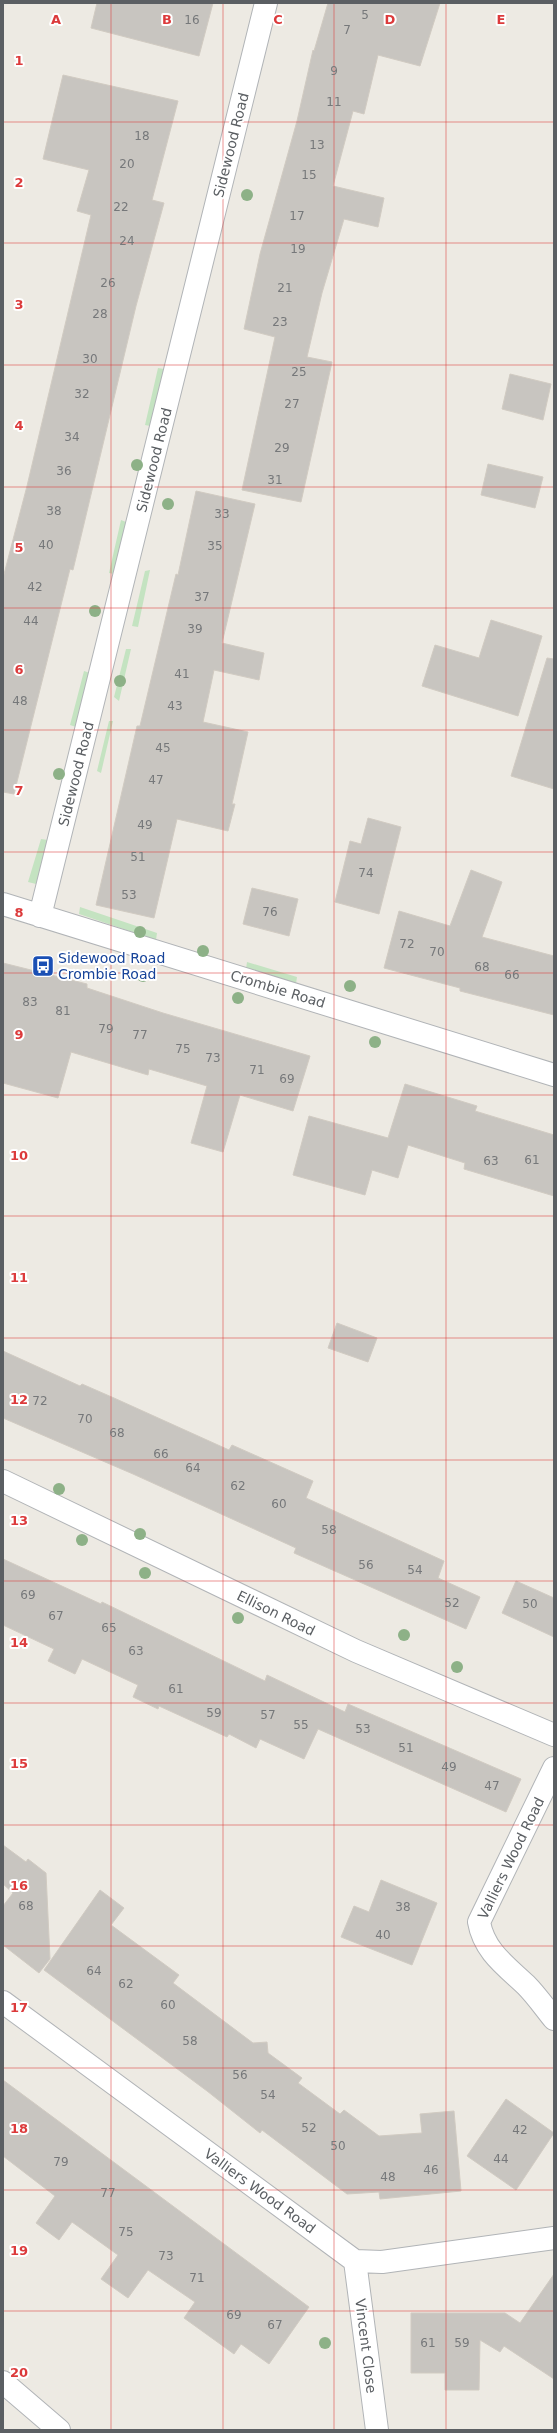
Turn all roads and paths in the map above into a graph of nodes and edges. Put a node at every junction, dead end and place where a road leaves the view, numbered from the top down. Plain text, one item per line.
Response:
1 (266, 3) edge
2 (3, 904) edge
3 (40, 916) junction
4 (554, 1075) edge
5 (3, 1481) edge
6 (554, 1736) edge
7 (554, 1768) edge
8 (3, 2002) edge
9 (554, 2019) edge
10 (554, 2238) edge
11 (355, 2261) junction
12 (3, 2382) edge
13 (59, 2430) edge
14 (377, 2430) edge

1 - 3 street, Sidewood Road
2 - 3 street, Crombie Road
3 - 4 street, Crombie Road
5 - 6 street, Ellison Road
7 - 9 street, Valliers Wood Road
8 - 11 street, Valliers Wood Road
10 - 11 street
11 - 14 street, Vincent Close
12 - 13 street

